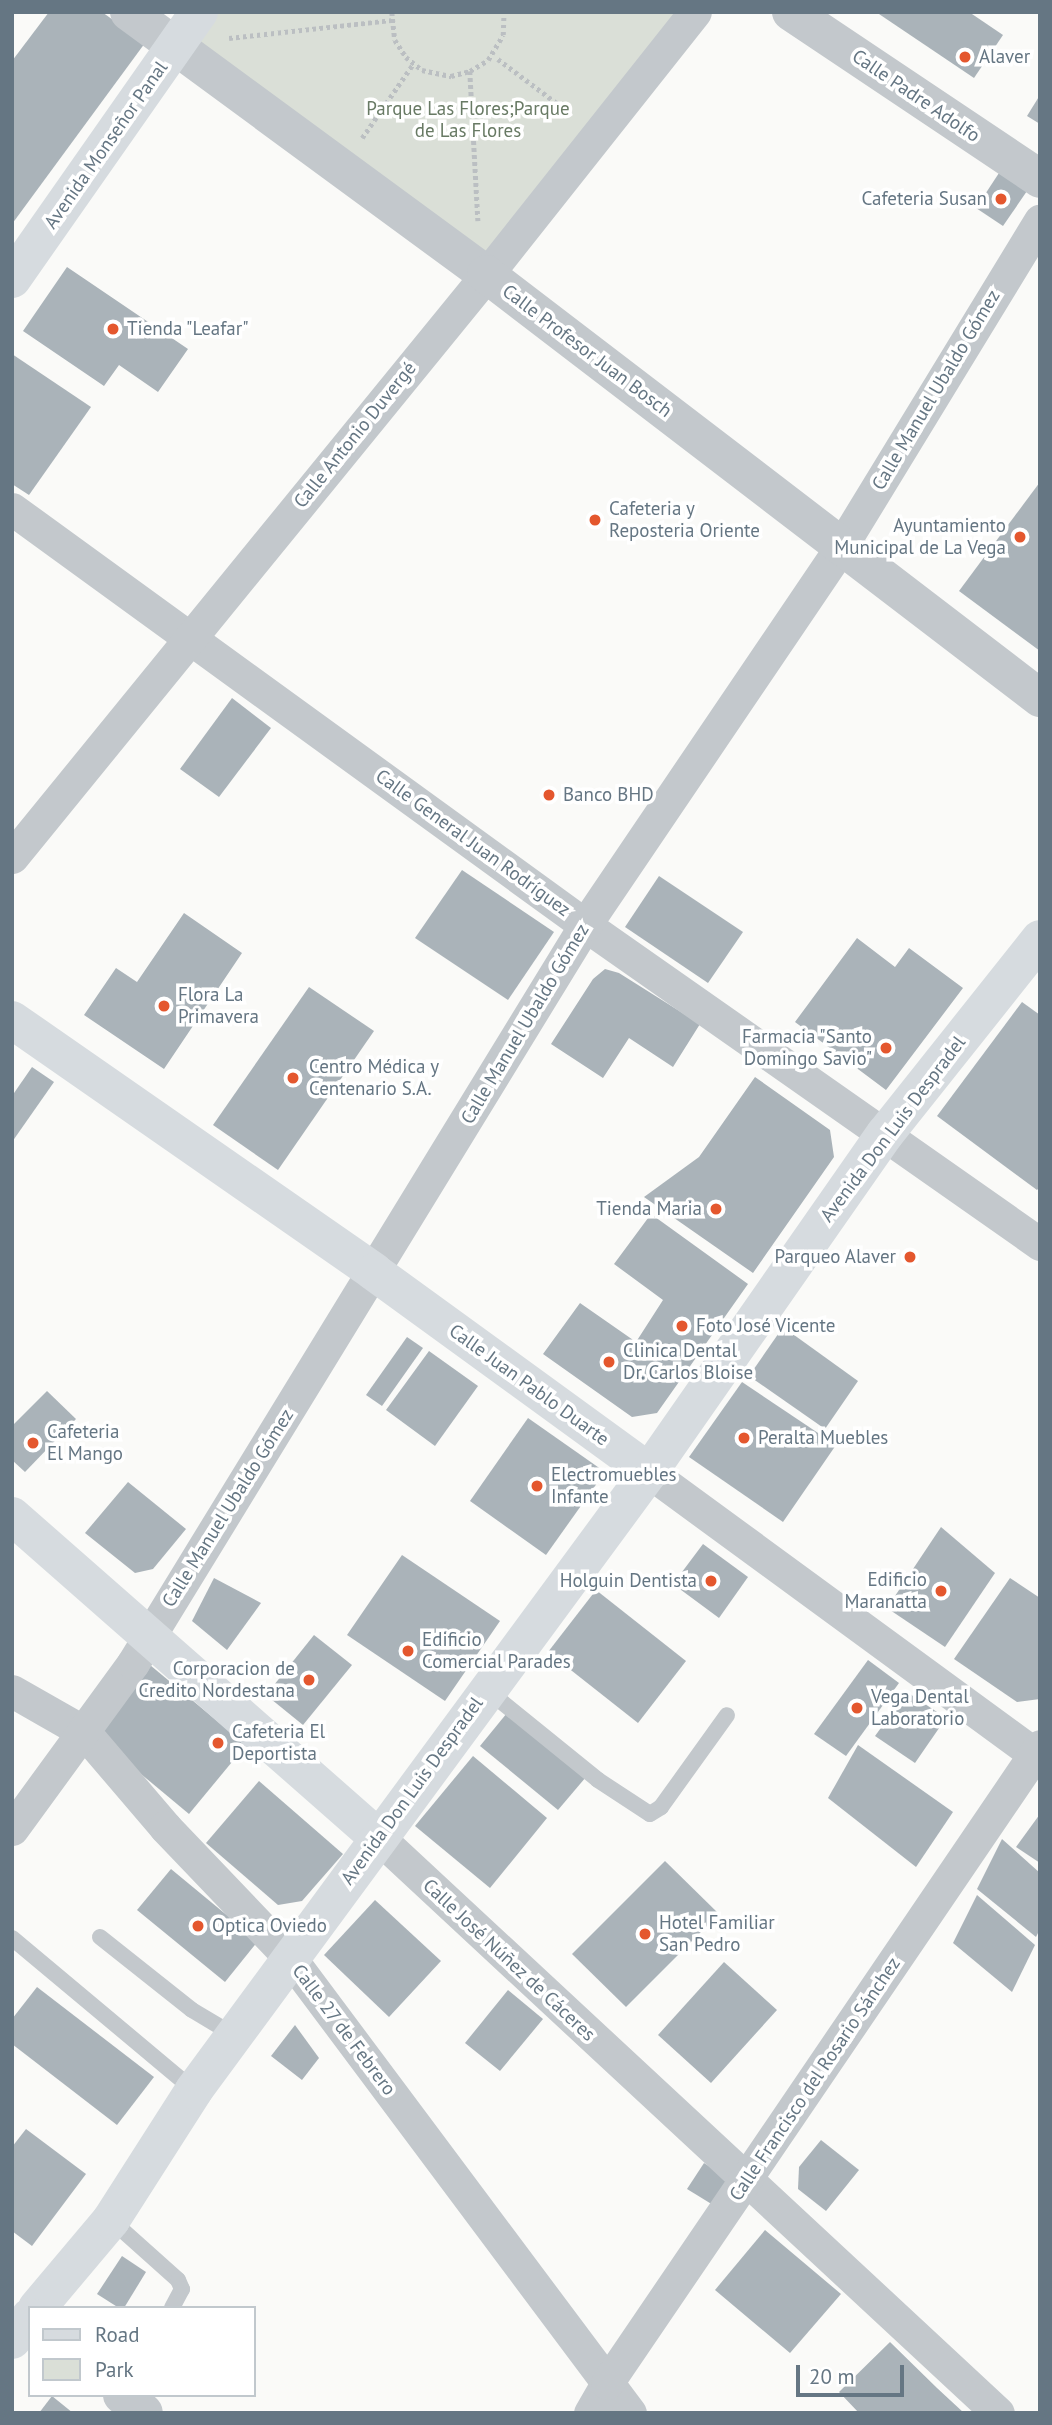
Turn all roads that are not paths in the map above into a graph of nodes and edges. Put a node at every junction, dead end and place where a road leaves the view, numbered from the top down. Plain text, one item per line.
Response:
1 (130, 12) edge
2 (695, 12) edge
3 (791, 12) edge
4 (212, 25) edge
5 (175, 47) junction
6 (1040, 179) edge
7 (1040, 221) edge
8 (486, 274) junction
9 (12, 279) edge
10 (12, 509) edge
11 (842, 545) junction
12 (190, 636) junction
13 (1040, 698) edge
14 (12, 857) edge
15 (585, 925) junction
16 (1040, 939) edge
17 (12, 1020) edge
18 (885, 1134) junction
19 (1040, 1244) edge
20 (374, 1272) junction
21 (649, 1472) junction
22 (12, 1516) edge
23 (148, 1637) junction
24 (487, 1690) junction
25 (12, 1691) edge
26 (727, 1715) dead end
27 (84, 1732) junction
28 (1038, 1752) edge
29 (12, 1829) edge
30 (378, 1837) junction
31 (100, 1937) dead end
32 (12, 1938) edge
33 (290, 1958) junction
34 (234, 2035) junction
35 (194, 2090) junction
36 (747, 2182) junction
37 (111, 2220) junction
38 (38, 2306) edge
39 (173, 2306) edge
40 (607, 2383) junction
41 (124, 2397) edge
42 (144, 2413) edge
43 (590, 2413) edge
44 (630, 2413) edge
45 (998, 2413) edge

1 - 5 street, Calle Profesor Juan Bosch
2 - 8 street, Calle Antonio Duvergé
3 - 6 street, Calle Padre Adolfo
4 - 5 main road, Avenida Monseñor Panal
5 - 8 street, Calle Profesor Juan Bosch
5 - 9 main road, Avenida Monseñor Panal
7 - 11 street, Calle Manuel Ubaldo Gómez
8 - 11 street, Calle Profesor Juan Bosch
8 - 12 street, Calle Antonio Duvergé
10 - 12 street, Calle General Juan Rodríguez
11 - 13 street, Calle Profesor Juan Bosch
11 - 15 street, Calle Manuel Ubaldo Gómez
12 - 14 street, Calle Antonio Duvergé
12 - 15 street, Calle General Juan Rodríguez
15 - 18 street, Calle General Juan Rodríguez
15 - 20 street, Calle Manuel Ubaldo Gómez
16 - 18 main road, Avenida Don Luis Despradel
17 - 20 main road, Calle Juan Pablo Duarte
18 - 19 street, Calle General Juan Rodríguez
18 - 21 main road, Avenida Don Luis Despradel
20 - 21 main road, Calle Juan Pablo Duarte
20 - 23 street, Calle Manuel Ubaldo Gómez
21 - 24 main road, Avenida Don Luis Despradel
21 - 28 street, Calle Juan Pablo Duarte
22 - 23 main road, Calle José Núñez de Cáceres
23 - 27 street, Calle Manuel Ubaldo Gómez
23 - 30 main road, Calle José Núñez de Cáceres
24 - 26 lane
24 - 30 main road, Avenida Don Luis Despradel
25 - 27 street, Calle 27 de Febrero
27 - 29 street, Calle Manuel Ubaldo Gómez
27 - 33 street, Calle 27 de Febrero
28 - 36 street, Calle Francisco del Rosario Sánchez
30 - 33 main road, Avenida Don Luis Despradel
30 - 36 street, Calle José Núñez de Cáceres
31 - 34 lane
32 - 35 lane
33 - 34 main road, Avenida Don Luis Despradel
33 - 40 street, Calle 27 de Febrero
34 - 35 main road, Avenida Don Luis Despradel
35 - 37 main road, Avenida Don Luis Despradel
36 - 40 street, Calle Francisco del Rosario Sánchez
36 - 45 street, Calle José Núñez de Cáceres
37 - 38 main road, Avenida Don Luis Despradel
37 - 39 lane
40 - 43 street, Calle Francisco del Rosario Sánchez
40 - 44 street, Calle 27 de Febrero
41 - 42 street

